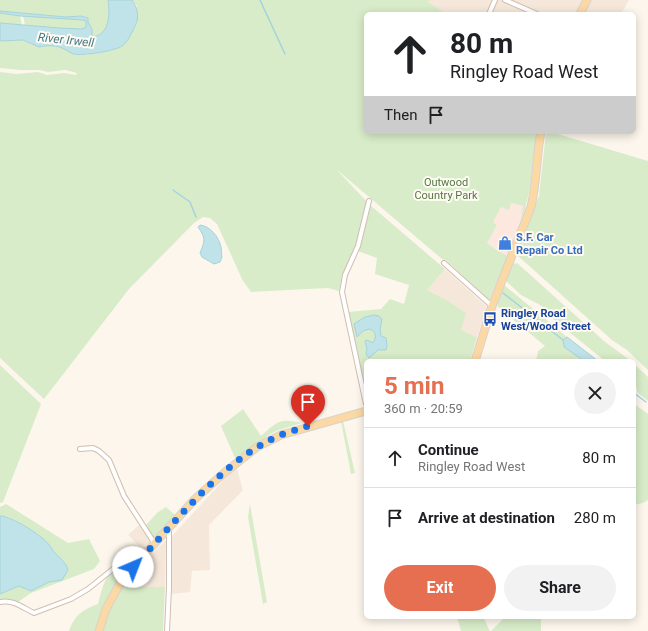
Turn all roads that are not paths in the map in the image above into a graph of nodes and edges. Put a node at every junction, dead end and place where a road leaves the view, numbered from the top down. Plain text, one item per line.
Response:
1 (493, 0) edge
2 (505, 0) edge
3 (587, 0) edge
4 (490, 12) edge
5 (532, 12) edge
6 (581, 12) edge
7 (541, 134) edge
8 (369, 201) dead end
9 (444, 263) dead end
10 (492, 306) junction
11 (476, 359) edge
12 (364, 395) edge
13 (364, 412) edge
14 (80, 448) dead end
15 (168, 529) junction
16 (155, 544) junction
17 (133, 567) junction
18 (0, 602) edge
19 (99, 631) edge
20 (167, 631) edge

1 - 4 street
2 - 5 street
3 - 6 main road
7 - 10 main road
8 - 12 street
9 - 10 street
10 - 11 main road
13 - 15 main road
14 - 16 street
15 - 16 main road
15 - 20 street
16 - 17 main road
17 - 18 street
17 - 19 main road

